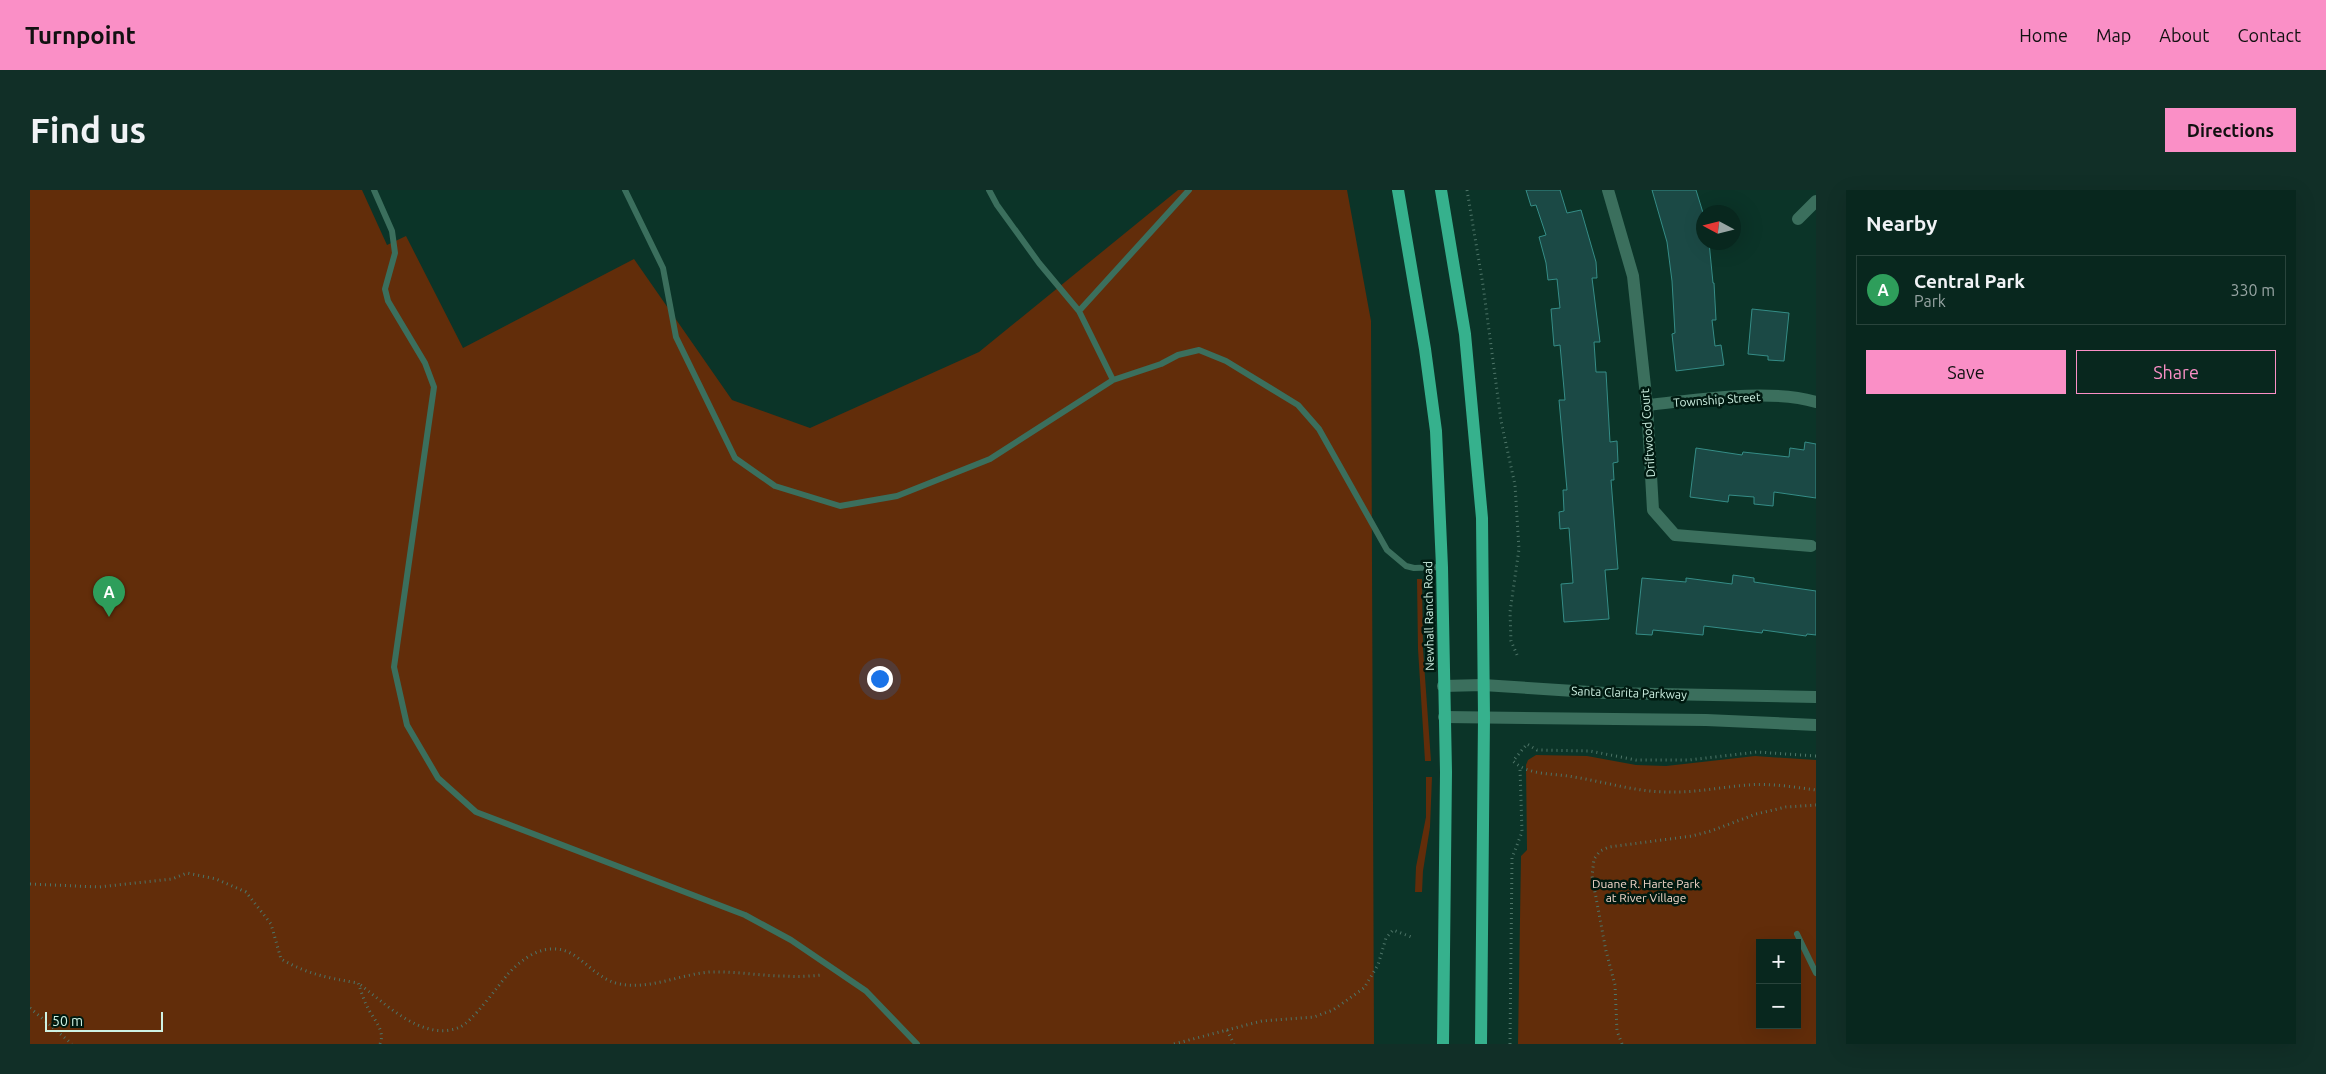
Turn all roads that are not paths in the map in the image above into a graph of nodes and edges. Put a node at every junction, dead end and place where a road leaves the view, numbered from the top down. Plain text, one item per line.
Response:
1 (374, 190) edge
2 (625, 190) edge
3 (989, 190) edge
4 (1189, 190) edge
5 (1398, 190) edge
6 (1441, 190) edge
7 (1608, 190) edge
8 (1816, 201) edge
9 (1798, 218) dead end
10 (1079, 311) junction
11 (1113, 380) junction
12 (1816, 402) edge
13 (1646, 405) junction
14 (1811, 546) dead end
15 (1442, 567) junction
16 (1483, 685) junction
17 (1443, 686) junction
18 (1816, 697) edge
19 (1444, 717) junction
20 (1484, 717) junction
21 (1816, 725) edge
22 (1797, 934) dead end
23 (1816, 972) edge
24 (917, 1044) edge
25 (1443, 1044) edge
26 (1481, 1044) edge

1 - 24 lane
2 - 11 lane
3 - 10 lane
4 - 10 lane
5 - 15 main road, Newhall Ranch Road
6 - 16 main road
7 - 13 street, Driftwood Court
8 - 9 street
10 - 11 lane
11 - 15 lane
12 - 13 street, Township Street
13 - 14 street, Driftwood Court
15 - 17 main road, Newhall Ranch Road
16 - 17 street, Santa Clarita Parkway
16 - 18 street, Santa Clarita Parkway
16 - 20 main road
17 - 19 main road, Newhall Ranch Road
19 - 20 street, Santa Clarita Parkway
19 - 25 main road, Newhall Ranch Road
20 - 21 street, Santa Clarita Parkway
20 - 26 main road
22 - 23 lane

